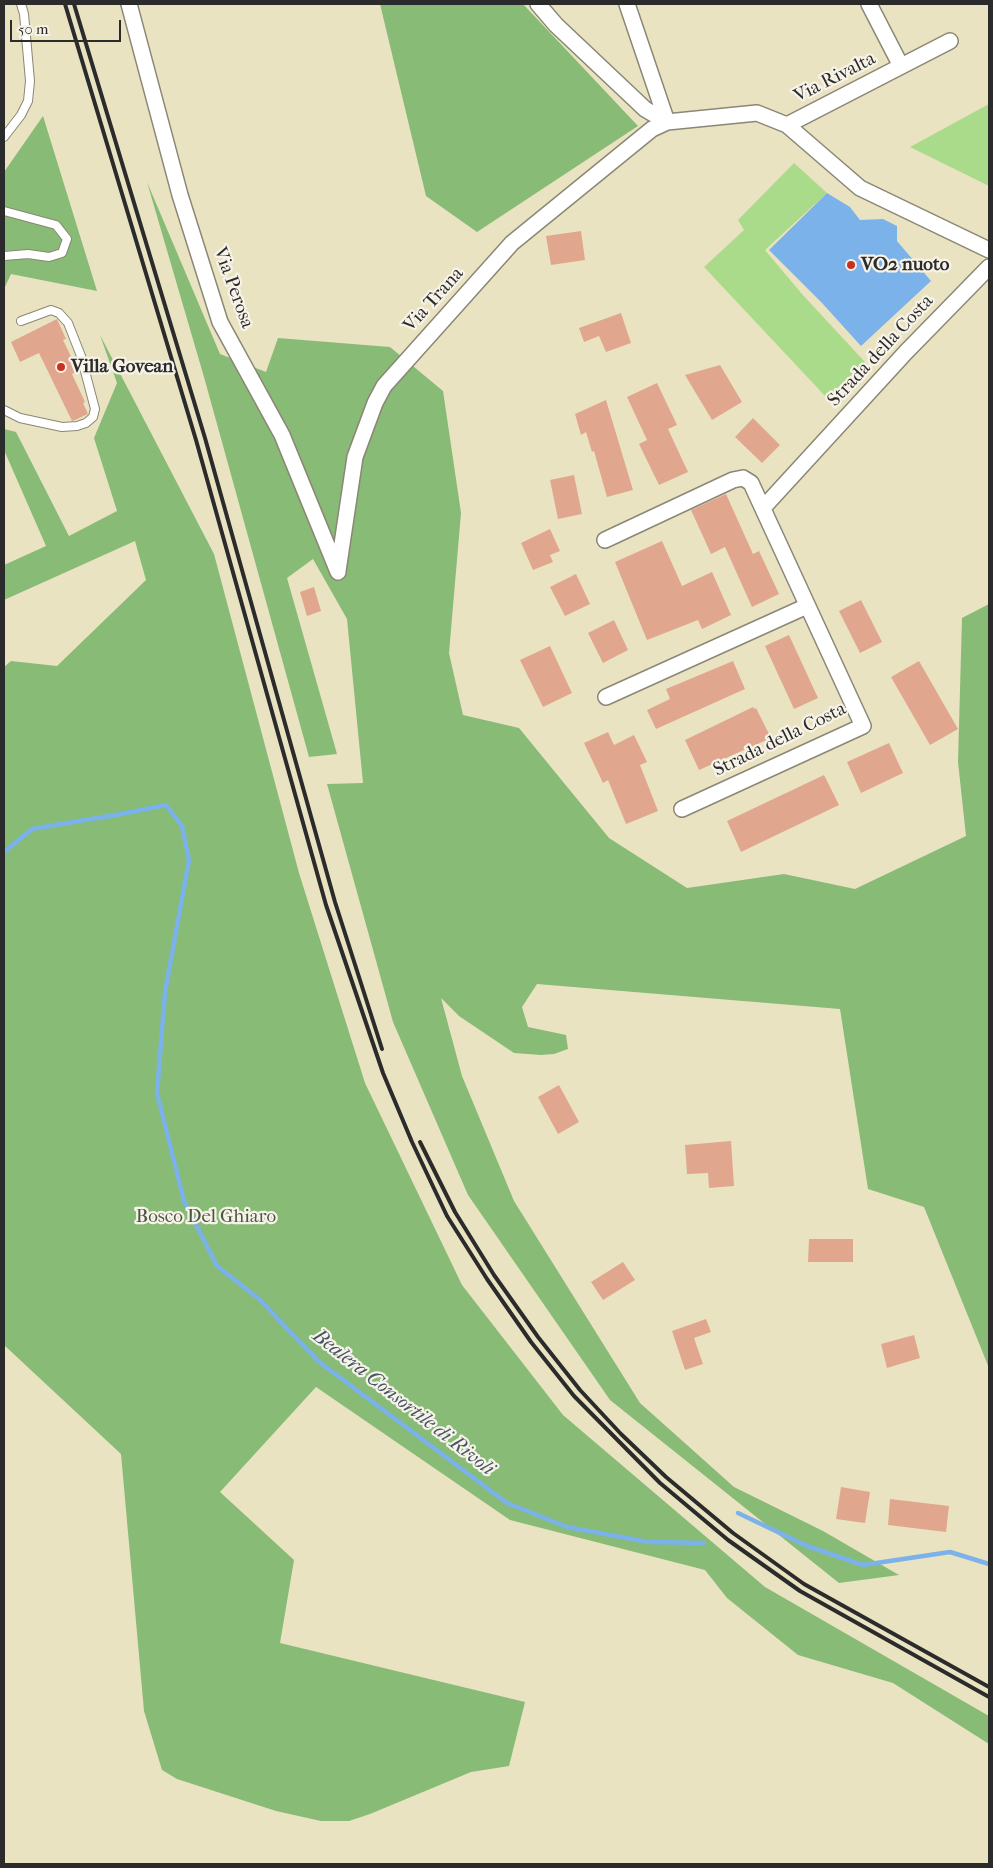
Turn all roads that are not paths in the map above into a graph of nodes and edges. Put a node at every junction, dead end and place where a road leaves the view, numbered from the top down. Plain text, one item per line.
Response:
1 (21, 4) edge
2 (128, 4) edge
3 (538, 4) edge
4 (627, 4) edge
5 (869, 4) edge
6 (950, 41) dead end
7 (901, 66) junction
8 (667, 122) junction
9 (787, 125) junction
10 (4, 137) edge
11 (4, 211) edge
12 (989, 250) edge
13 (4, 256) edge
14 (989, 267) edge
15 (21, 321) dead end
16 (4, 410) edge
17 (763, 508) junction
18 (605, 540) dead end
19 (338, 572) joint
20 (807, 606) junction
21 (606, 697) dead end
22 (682, 809) dead end

1 - 10 lane
2 - 19 street, Via Perosa
3 - 8 street
4 - 8 street
5 - 7 street, Via Rivalta
6 - 7 street, Via Rivalta
7 - 9 street, Via Rivalta
8 - 9 street
8 - 19 street, Via Trana
9 - 12 street
11 - 13 lane
14 - 17 street, Strada della Costa
15 - 16 lane
17 - 18 street, Strada della Costa
17 - 20 street, Strada della Costa
20 - 21 street
20 - 22 street, Strada della Costa

